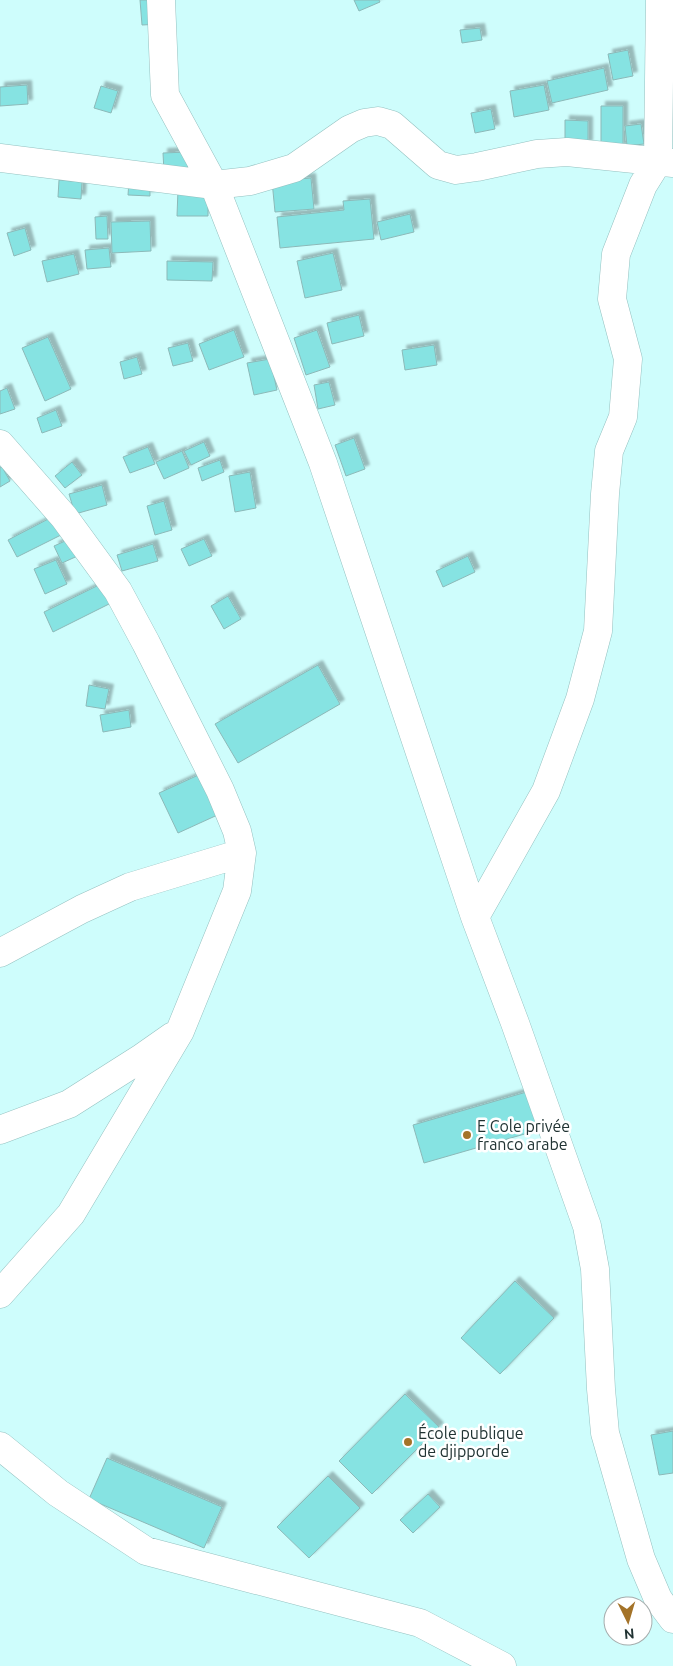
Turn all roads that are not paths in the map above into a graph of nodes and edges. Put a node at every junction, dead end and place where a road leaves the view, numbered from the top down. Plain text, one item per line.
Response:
1 (161, 0) edge
2 (660, 0) edge
3 (0, 158) edge
4 (665, 162) edge
5 (214, 185) junction
6 (0, 444) edge
7 (242, 852) junction
8 (475, 918) junction
9 (0, 953) edge
10 (180, 1031) junction
11 (0, 1130) edge
12 (0, 1294) edge
13 (0, 1446) edge
14 (673, 1619) edge
15 (502, 1666) edge

1 - 5 street
2 - 4 street
3 - 5 street
4 - 5 street
4 - 8 street
5 - 8 street
6 - 7 street
7 - 9 street
7 - 10 street
8 - 14 street
10 - 11 street
10 - 12 street
13 - 15 street

